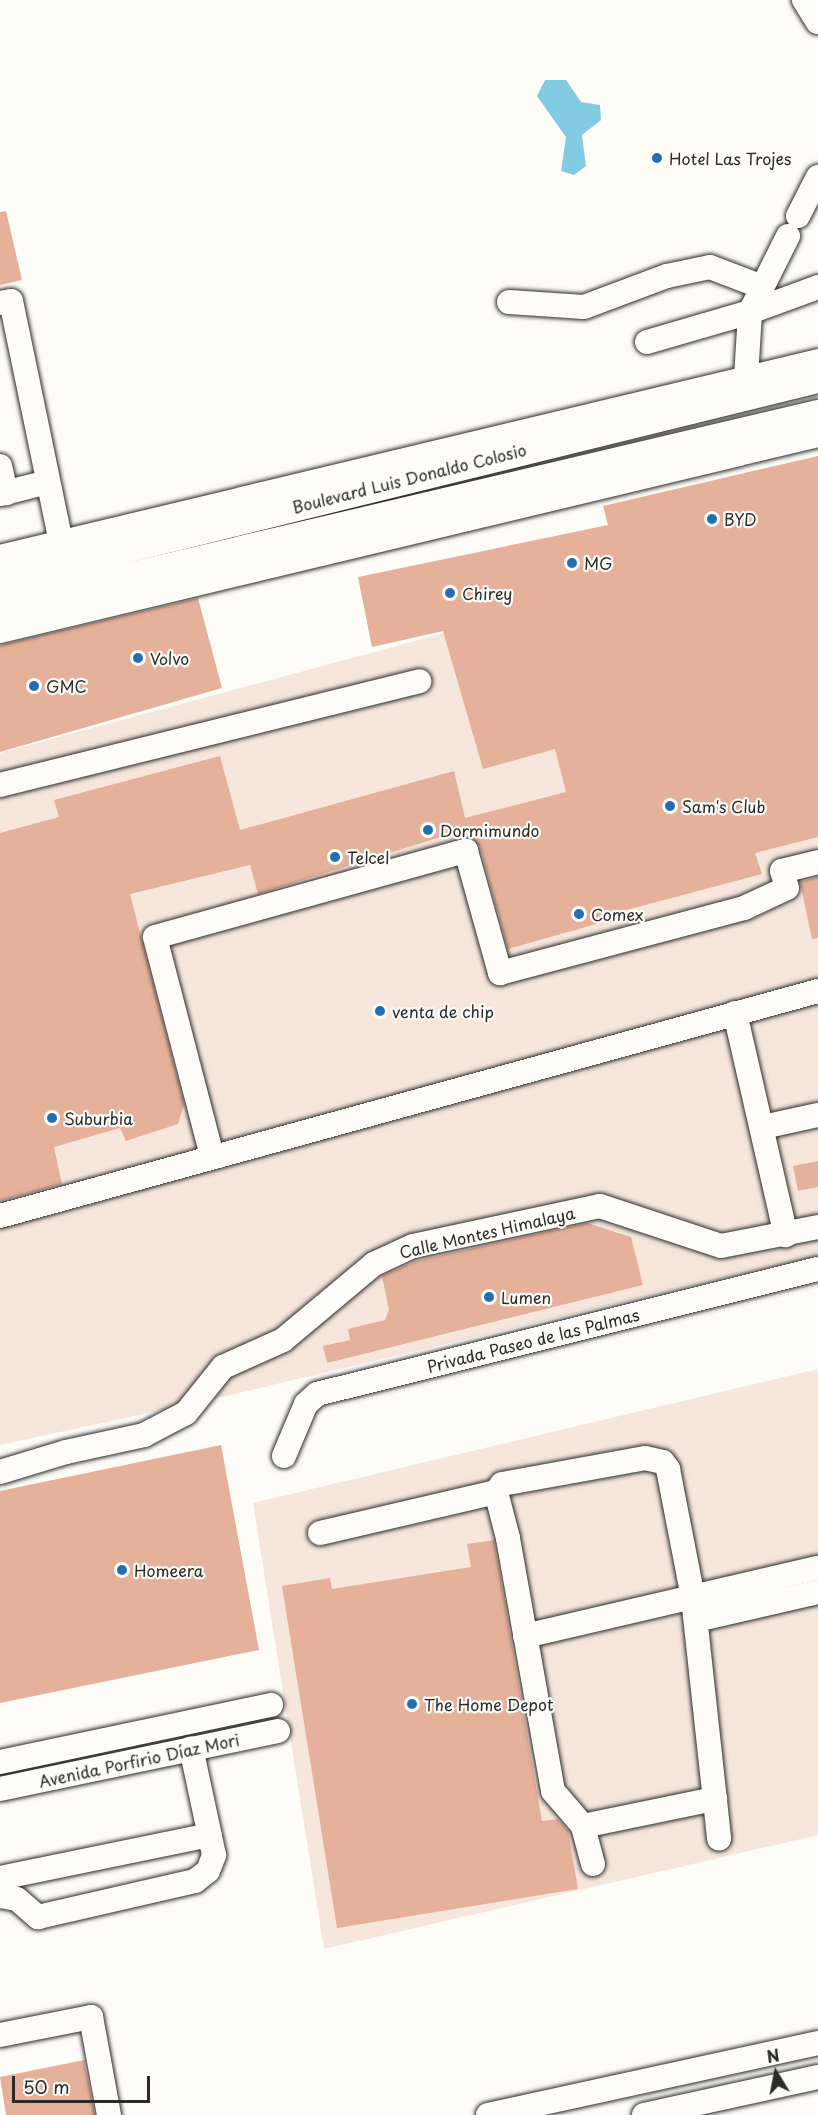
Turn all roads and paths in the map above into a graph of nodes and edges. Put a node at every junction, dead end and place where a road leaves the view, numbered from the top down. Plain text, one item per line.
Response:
1 (804, 0) edge
2 (818, 22) edge
3 (818, 177) edge
4 (762, 287) junction
5 (818, 287) edge
6 (509, 302) dead end
7 (0, 303) edge
8 (750, 312) junction
9 (647, 342) dead end
10 (779, 370) joint
11 (816, 372) edge
12 (746, 378) junction
13 (818, 415) edge
14 (566, 421) junction
15 (818, 435) edge
16 (547, 444) junction
17 (631, 456) junction
18 (689, 464) junction
19 (0, 466) edge
20 (48, 482) junction
21 (3, 494) edge
22 (374, 518) junction
23 (341, 548) junction
24 (63, 553) junction
25 (0, 557) edge
26 (177, 566) junction
27 (0, 579) edge
28 (0, 592) edge
29 (0, 608) edge
30 (0, 631) edge
31 (418, 681) dead end
32 (0, 785) edge
33 (818, 862) edge
34 (817, 996) edge
35 (735, 1013) junction
36 (818, 1115) edge
37 (763, 1127) junction
38 (212, 1156) junction
39 (0, 1216) edge
40 (818, 1227) edge
41 (786, 1235) junction
42 (818, 1269) edge
43 (284, 1456) dead end
44 (0, 1472) edge
45 (496, 1492) junction
46 (320, 1533) dead end
47 (818, 1568) edge
48 (818, 1592) edge
49 (694, 1609) junction
50 (525, 1636) junction
51 (271, 1705) dead end
52 (278, 1731) dead end
53 (191, 1748) junction
54 (0, 1762) edge
55 (0, 1790) edge
56 (715, 1799) junction
57 (583, 1826) junction
58 (210, 1835) junction
59 (719, 1839) dead end
60 (592, 1864) dead end
61 (0, 1878) edge
62 (0, 1896) edge
63 (0, 2035) edge
64 (818, 2043) edge
65 (818, 2077) edge
66 (109, 2115) edge
67 (488, 2115) edge
68 (644, 2115) edge

1 - 2 street
3 - 4 street
4 - 6 street
4 - 8 street
5 - 8 street
7 - 20 street
8 - 9 street
8 - 12 street
10 - 11 main road
10 - 12 street, Boulevard Luis Donaldo Colosio
11 - 16 main road, Boulevard Luis Donaldo Colosio
12 - 14 street, Boulevard Luis Donaldo Colosio
13 - 17 main road, Boulevard Luis Donaldo Colosio
14 - 16 main road
14 - 24 street, Boulevard Luis Donaldo Colosio
15 - 18 street
16 - 24 main road, Boulevard Luis Donaldo Colosio
17 - 18 main road
17 - 22 main road, Boulevard Luis Donaldo Colosio
18 - 23 street
19 - 21 street
20 - 21 street
20 - 24 street
22 - 23 main road
22 - 26 main road, Boulevard Luis Donaldo Colosio
23 - 30 street
24 - 25 street, Boulevard Luis Donaldo Colosio
24 - 26 main road
24 - 27 main road, Boulevard Luis Donaldo Colosio
24 - 28 main road
26 - 29 main road, Boulevard Luis Donaldo Colosio
31 - 32 street
33 - 38 street
34 - 35 street
35 - 37 street
35 - 38 street
36 - 37 street
37 - 41 street
38 - 39 street
40 - 41 street, Calle Montes Himalaya
41 - 44 street, Calle Montes Himalaya
42 - 43 street, Privada Paseo de las Palmas
45 - 46 street
45 - 49 street
45 - 50 street
47 - 49 street
48 - 49 street
49 - 50 street
49 - 56 street
50 - 57 street
51 - 54 street, Avenida Porfirio Díaz Mori
52 - 53 street, Avenida Porfirio Díaz Mori
53 - 55 street, Avenida Porfirio Díaz Mori
53 - 58 street
56 - 57 street
56 - 59 street
57 - 60 street
58 - 61 street
58 - 62 street
63 - 66 street
64 - 67 street
65 - 68 street

